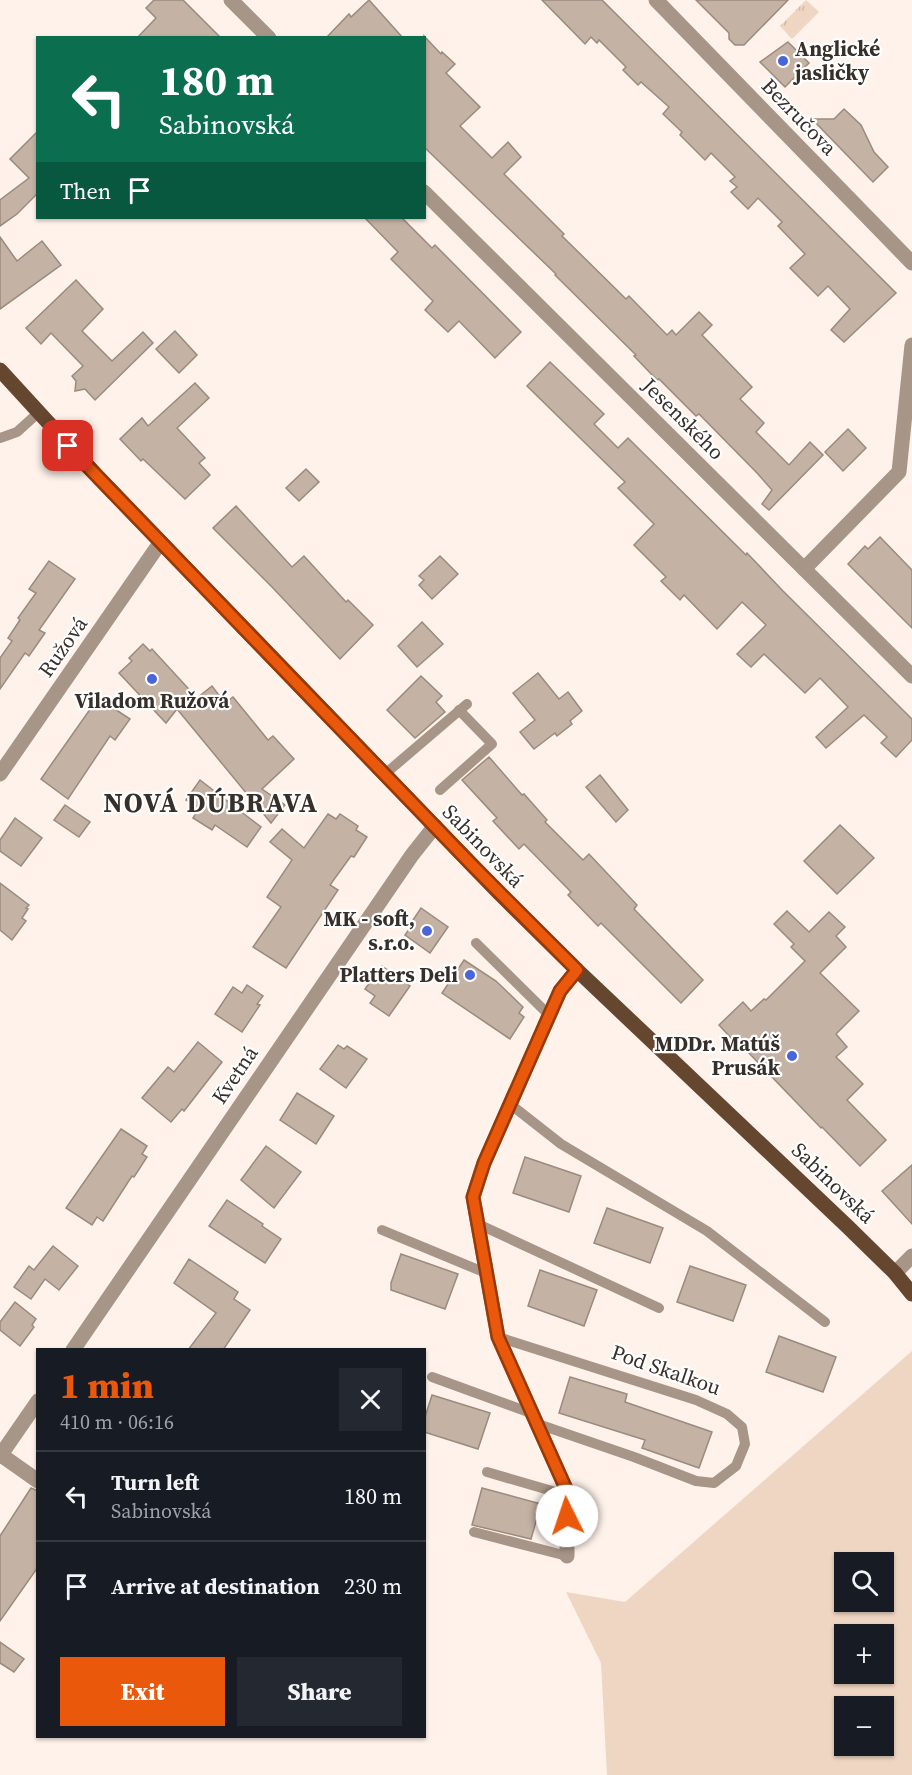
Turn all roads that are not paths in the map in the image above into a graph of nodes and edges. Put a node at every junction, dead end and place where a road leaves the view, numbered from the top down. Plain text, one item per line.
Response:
1 (231, 0) edge
2 (656, 0) edge
3 (267, 36) edge
4 (426, 194) edge
5 (912, 263) edge
6 (912, 345) edge
7 (0, 370) edge
8 (38, 413) junction
9 (0, 438) edge
10 (160, 543) junction
11 (804, 569) junction
12 (912, 676) edge
13 (0, 774) edge
14 (386, 774) junction
15 (440, 790) dead end
16 (435, 826) junction
17 (477, 942) dead end
18 (577, 970) junction
19 (549, 1015) junction
20 (510, 1104) junction
21 (478, 1224) junction
22 (382, 1230) dead end
23 (912, 1256) edge
24 (486, 1273) junction
25 (895, 1273) junction
26 (912, 1294) edge
27 (659, 1308) dead end
28 (825, 1322) dead end
29 (498, 1337) junction
30 (74, 1348) edge
31 (432, 1377) dead end
32 (36, 1404) edge
33 (533, 1418) junction
34 (0, 1456) edge
35 (487, 1472) dead end
36 (36, 1480) edge
37 (566, 1495) junction
38 (474, 1532) dead end
39 (567, 1556) joint

1 - 3 street
2 - 5 street, Bezručova
4 - 11 street, Jesenského
6 - 11 street
7 - 8 main road, Sabinovská
8 - 9 lane
8 - 10 main road, Sabinovská
10 - 13 street, Ružová
10 - 14 main road, Sabinovská
11 - 12 street, Jesenského
14 - 15 lane
14 - 16 main road, Sabinovská
16 - 18 main road, Sabinovská
16 - 30 street, Kvetná
17 - 19 lane
18 - 19 street
18 - 25 main road, Sabinovská
19 - 20 street
20 - 21 street
20 - 28 lane
21 - 24 street
21 - 27 lane
22 - 24 lane
23 - 25 street
24 - 29 street
25 - 26 main road, Sabinovská
29 - 33 street
29 - 33 lane, Pod Skalkou
31 - 33 lane, Pod Skalkou
32 - 34 street
33 - 37 street
34 - 36 street
35 - 37 lane
37 - 39 street
38 - 39 lane

